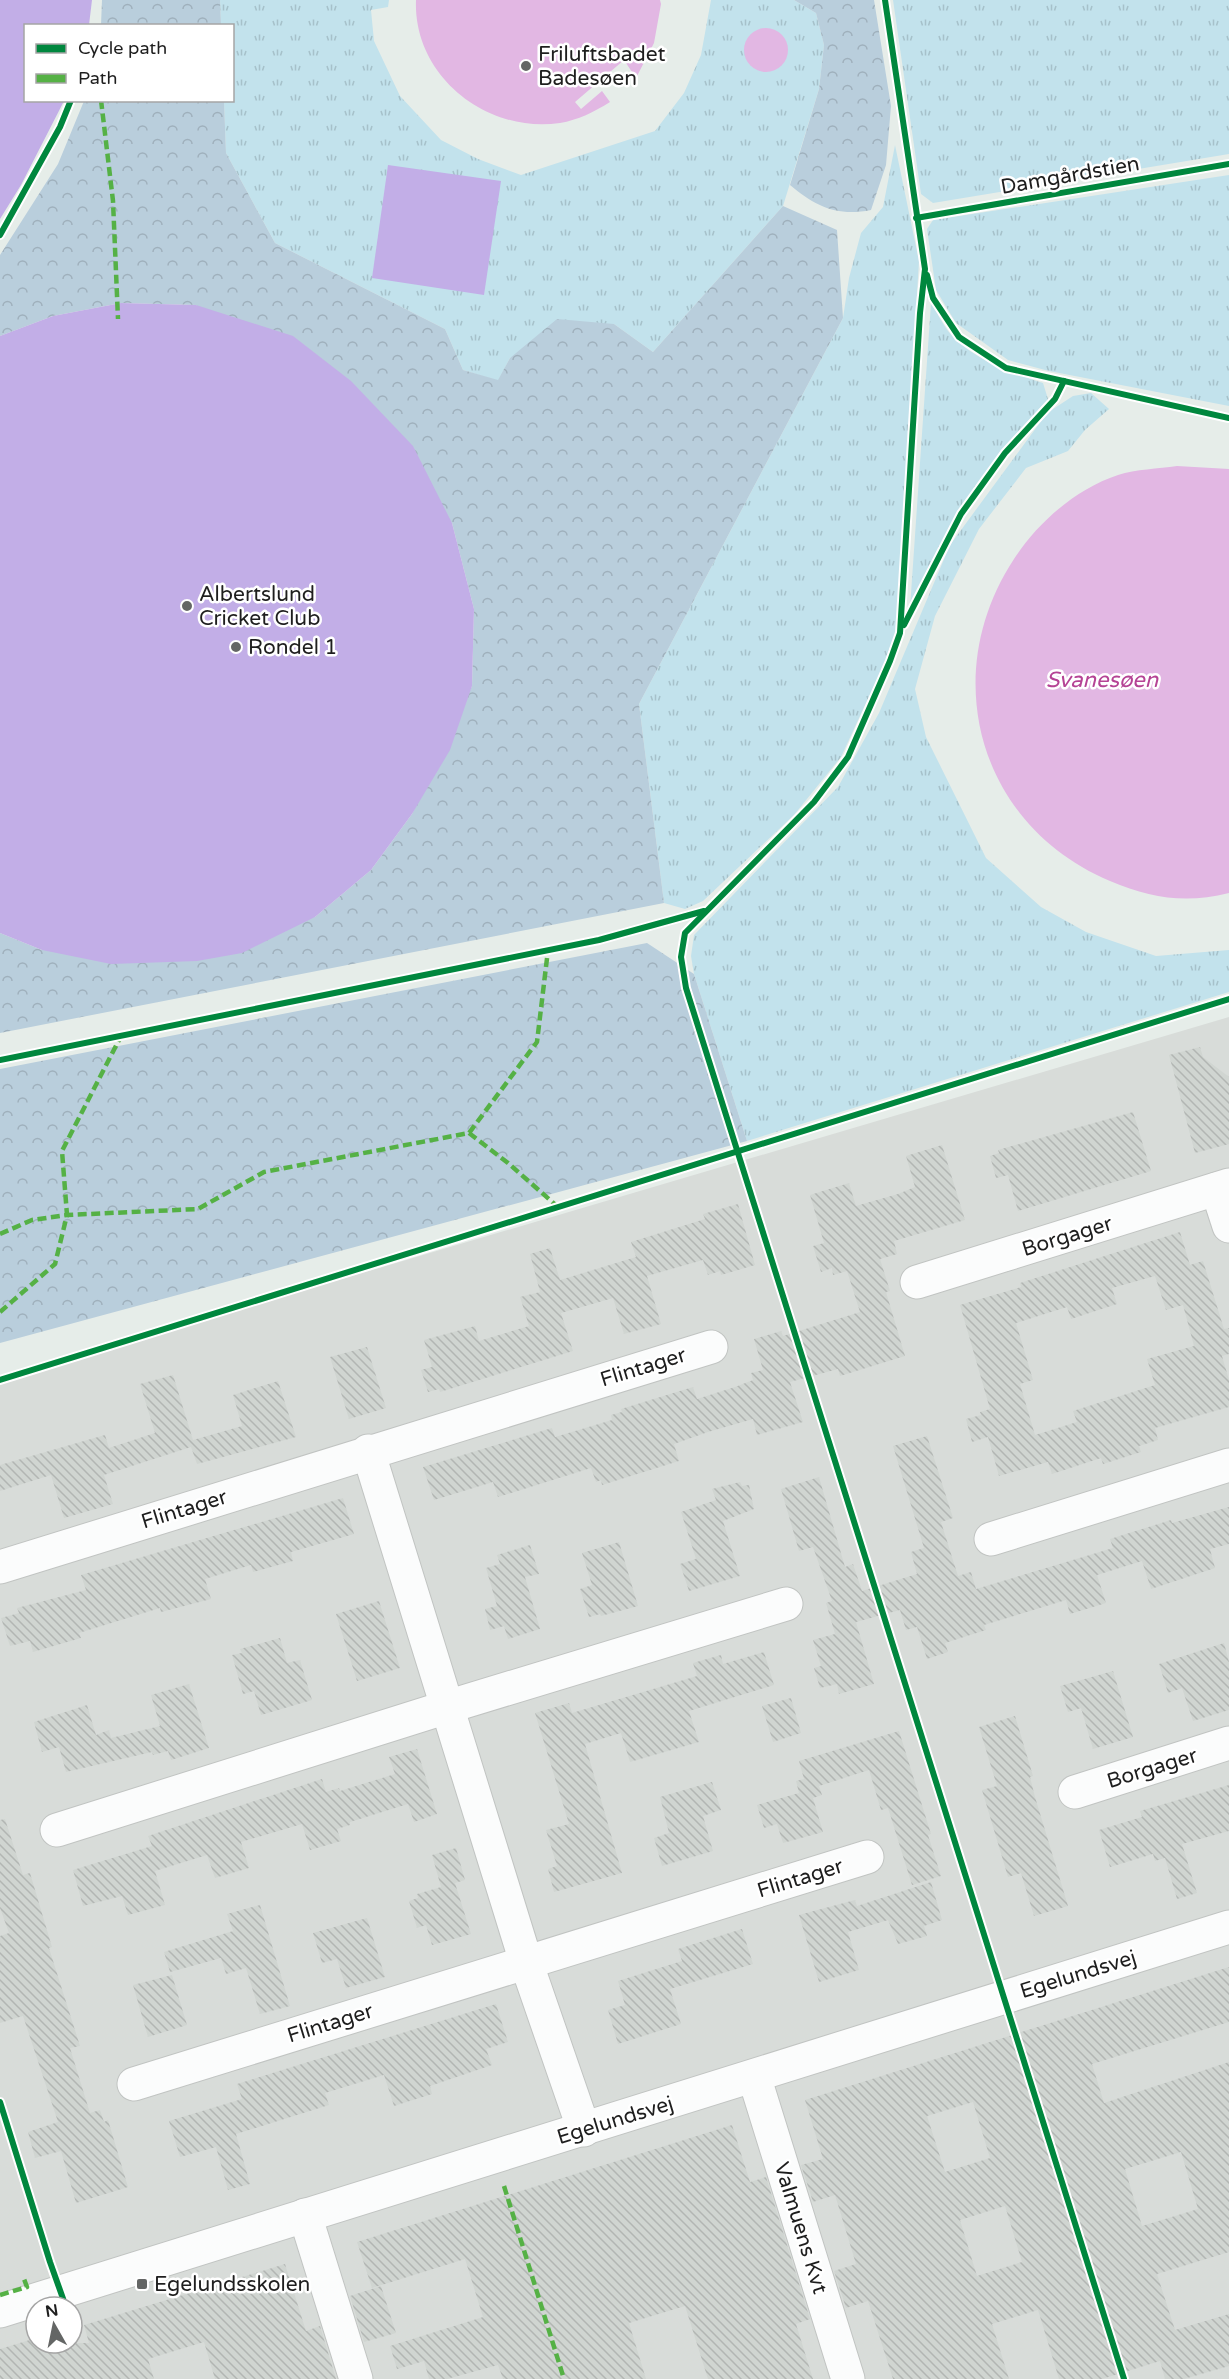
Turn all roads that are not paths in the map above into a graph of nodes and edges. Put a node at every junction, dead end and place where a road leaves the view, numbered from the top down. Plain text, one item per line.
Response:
1 (1223, 1187) edge
2 (1229, 1226) edge
3 (918, 1282) dead end
4 (711, 1347) dead end
5 (368, 1451) junction
6 (1229, 1465) edge
7 (991, 1539) dead end
8 (0, 1567) edge
9 (786, 1604) dead end
10 (447, 1707) junction
11 (1229, 1743) edge
12 (1075, 1792) dead end
13 (57, 1830) dead end
14 (867, 1857) dead end
15 (1229, 1927) edge
16 (526, 1962) junction
17 (754, 2076) junction
18 (134, 2084) dead end
19 (584, 2130) junction
20 (305, 2215) junction
21 (0, 2311) edge
22 (356, 2379) edge
23 (848, 2379) edge

1 - 2 street, Borgager
1 - 3 street, Borgager
4 - 5 street, Flintager
5 - 8 street, Flintager
5 - 10 street
6 - 7 street
9 - 10 street
10 - 13 street
10 - 16 street
11 - 12 street, Borgager
14 - 16 street, Flintager
15 - 17 street, Egelundsvej
16 - 18 street, Flintager
16 - 19 street
17 - 19 street, Egelundsvej
17 - 23 street, Valmuens Kvt
19 - 20 street, Egelundsvej
20 - 21 street, Egelundsvej
20 - 22 street

